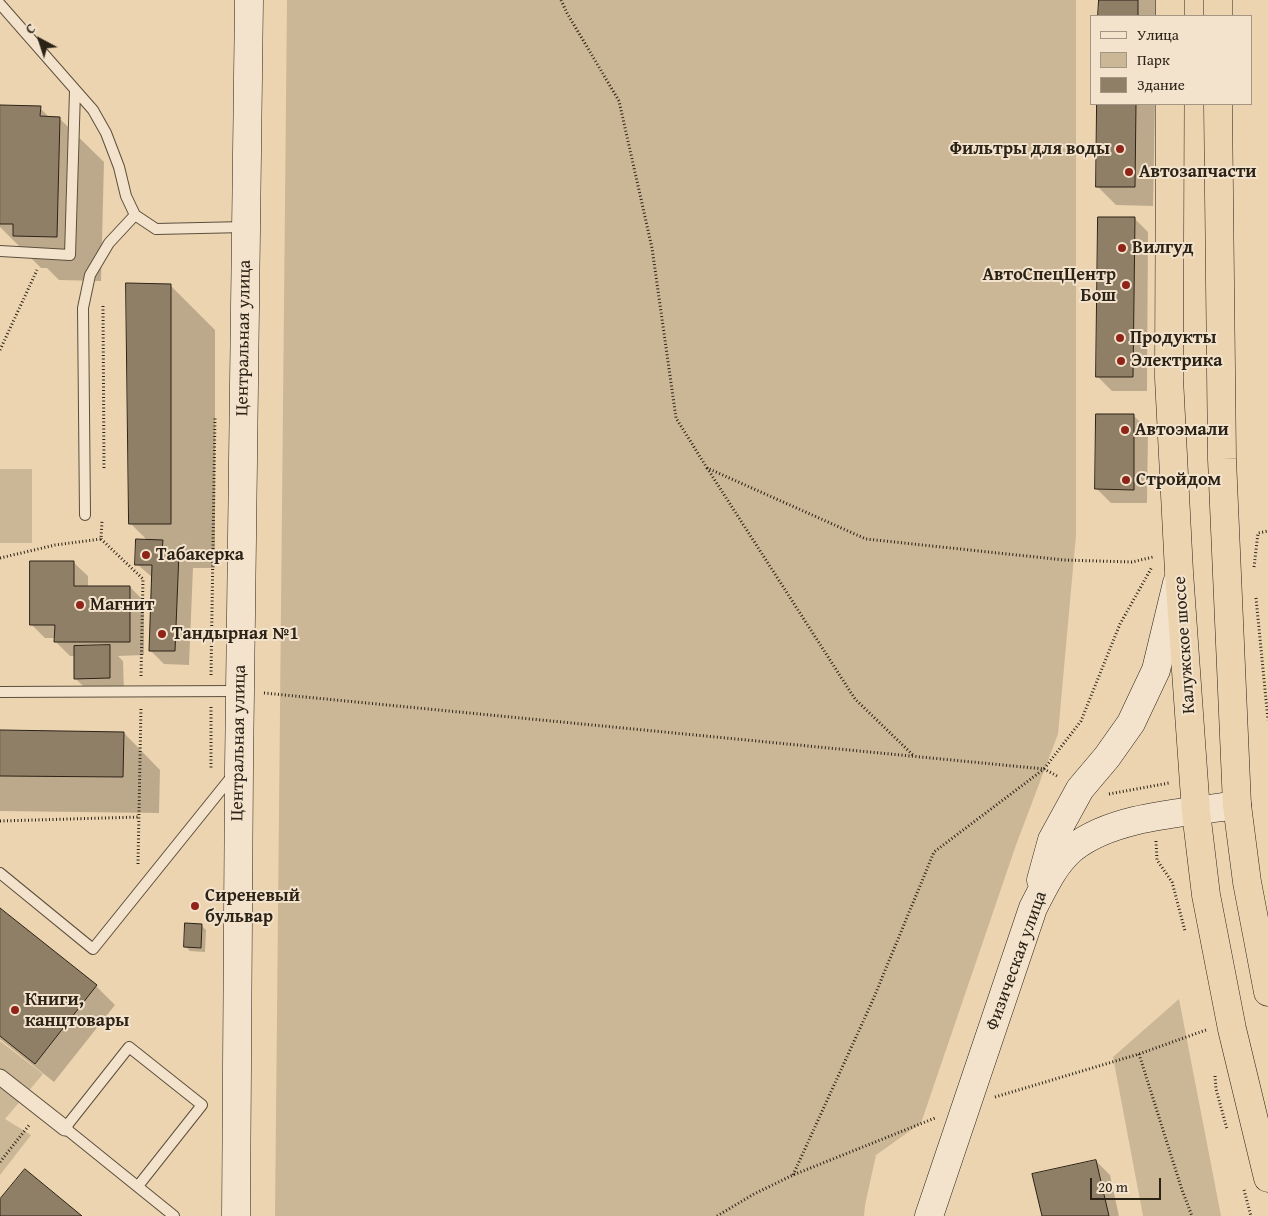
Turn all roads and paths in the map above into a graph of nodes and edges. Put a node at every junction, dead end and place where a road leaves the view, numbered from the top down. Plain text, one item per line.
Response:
1 (249, 0) edge
2 (561, 0) edge
3 (1170, 0) edge
4 (1218, 0) edge
5 (0, 4) edge
6 (1170, 15) edge
7 (1218, 15) edge
8 (75, 91) junction
9 (1170, 105) edge
10 (1218, 105) edge
11 (135, 215) junction
12 (246, 227) junction
13 (0, 251) edge
14 (45, 254) junction
15 (0, 350) edge
16 (707, 468) junction
17 (85, 515) dead end
18 (1268, 531) edge
19 (102, 539) dead end
20 (1180, 572) junction
21 (1254, 573) dead end
22 (1256, 592) dead end
23 (141, 691) junction
24 (240, 691) junction
25 (0, 692) edge
26 (1268, 720) edge
27 (914, 756) junction
28 (239, 768) junction
29 (1044, 769) junction
30 (1194, 780) junction
31 (1156, 785) junction
32 (1080, 789) junction
33 (1237, 805) junction
34 (1196, 812) junction
35 (140, 817) junction
36 (1156, 817) junction
37 (0, 821) edge
38 (0, 873) edge
39 (137, 894) junction
40 (1033, 908) junction
41 (1186, 937) dead end
42 (1268, 992) edge
43 (1210, 1029) dead end
44 (1139, 1054) junction
45 (1214, 1072) dead end
46 (0, 1077) edge
47 (965, 1106) junction
48 (41, 1109) junction
49 (65, 1128) junction
50 (1229, 1134) dead end
51 (0, 1162) edge
52 (793, 1174) junction
53 (1268, 1178) edge
54 (138, 1186) junction
55 (1244, 1189) dead end
56 (174, 1216) edge
57 (236, 1216) edge
58 (717, 1216) edge
59 (929, 1216) edge
60 (1192, 1216) edge
61 (1251, 1216) edge

1 - 12 main road, Центральная улица
2 - 16 path
3 - 6 highway
4 - 7 highway
5 - 8 lane
8 - 11 lane
8 - 14 lane
9 - 20 highway, Калужское шоссе
10 - 33 highway
11 - 12 lane
11 - 17 lane
12 - 24 main road, Центральная улица
13 - 14 lane
14 - 15 path
16 - 27 path
16 - 29 path
18 - 21 path
19 - 23 path
20 - 30 highway, Калужское шоссе
20 - 32 main road
22 - 26 path
23 - 24 lane
23 - 25 lane
23 - 35 path
24 - 27 path
24 - 28 main road, Центральная улица
27 - 29 path
28 - 39 lane
28 - 57 main road, Центральная улица
29 - 32 path
29 - 52 path
30 - 31 path
30 - 34 highway, Калужское шоссе
31 - 32 path
31 - 36 path
32 - 40 main road
33 - 34 main road, Физическая улица
33 - 42 highway
34 - 36 main road, Физическая улица
34 - 53 highway, Калужское шоссе
35 - 37 path
35 - 39 path
36 - 40 main road, Физическая улица
36 - 41 path
38 - 39 lane
40 - 47 main road, Физическая улица
43 - 44 path
44 - 47 path
44 - 60 path
45 - 50 path
46 - 48 street
47 - 52 path
47 - 59 main road, Физическая улица
48 - 49 street
48 - 51 path
49 - 54 lane
49 - 54 lane
52 - 58 path
54 - 56 lane
55 - 61 path

